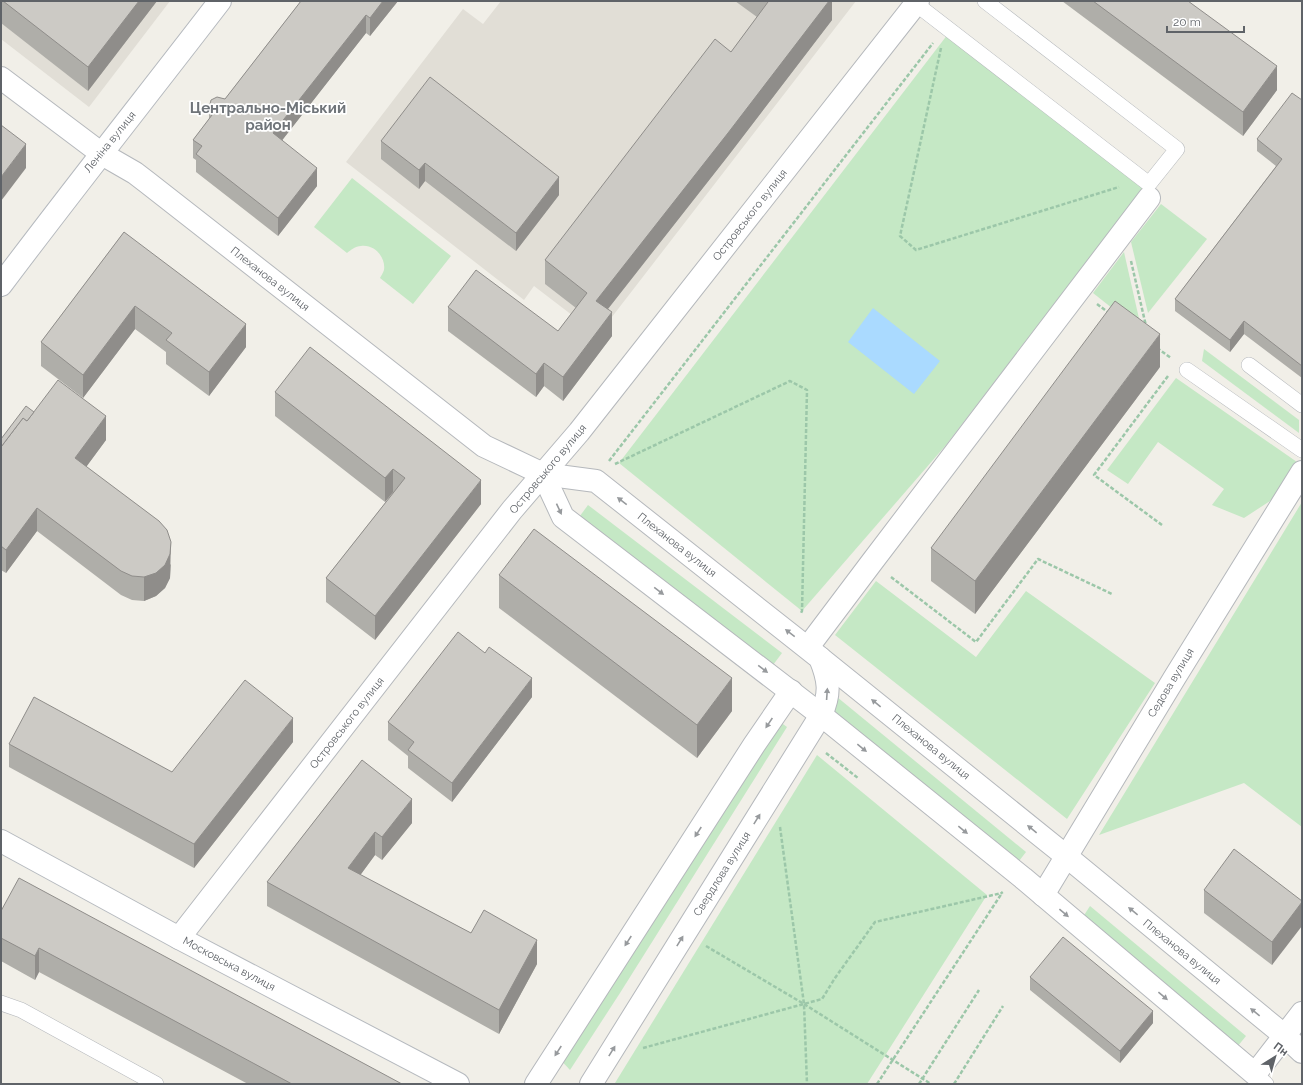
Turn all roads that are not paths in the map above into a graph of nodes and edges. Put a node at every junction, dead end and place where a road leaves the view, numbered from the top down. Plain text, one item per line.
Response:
1 (220, 1) edge
2 (985, 1) edge
3 (917, 3) edge
4 (1, 78) edge
5 (102, 154) junction
6 (1149, 198) road end
7 (1, 285) edge
8 (1249, 365) dead end
9 (1182, 366) road end
10 (1302, 405) edge
11 (1302, 450) edge
12 (1302, 472) edge
13 (543, 474) junction
14 (814, 653) junction
15 (791, 691) junction
16 (821, 715) junction
17 (1, 840) edge
18 (1066, 856) junction
19 (1043, 895) junction
20 (179, 938) junction
21 (1, 1003) edge
22 (1302, 1013) edge
23 (1285, 1036) junction
24 (1302, 1052) edge
25 (1261, 1079) edge
26 (156, 1084) edge
27 (458, 1084) edge
28 (536, 1084) edge
29 (591, 1084) edge

1 - 5 street, Леніна вулиця
2 - 3 lane
3 - 13 street, Островського вулиця
4 - 5 street, Плеханова вулиця
5 - 7 street, Леніна вулиця
5 - 13 street, Плеханова вулиця
6 - 14 street
8 - 10 lane
9 - 11 lane
12 - 18 street, Седова вулиця
14 -> 13 street, Плеханова вулиця
13 -> 15 street
13 - 20 street, Островського вулиця
16 -> 14 street, Свердлова вулиця
18 -> 14 street, Плеханова вулиця
15 - 16 street
15 -> 28 street
16 -> 19 street
29 -> 16 street, Свердлова вулиця
17 - 20 street, Московська вулиця
18 - 19 street, Седова вулиця
23 -> 18 street, Плеханова вулиця
19 -> 25 street
20 - 27 street, Московська вулиця
21 - 26 lane
22 - 23 street
23 - 24 street, Плеханова вулиця
23 - 25 street

